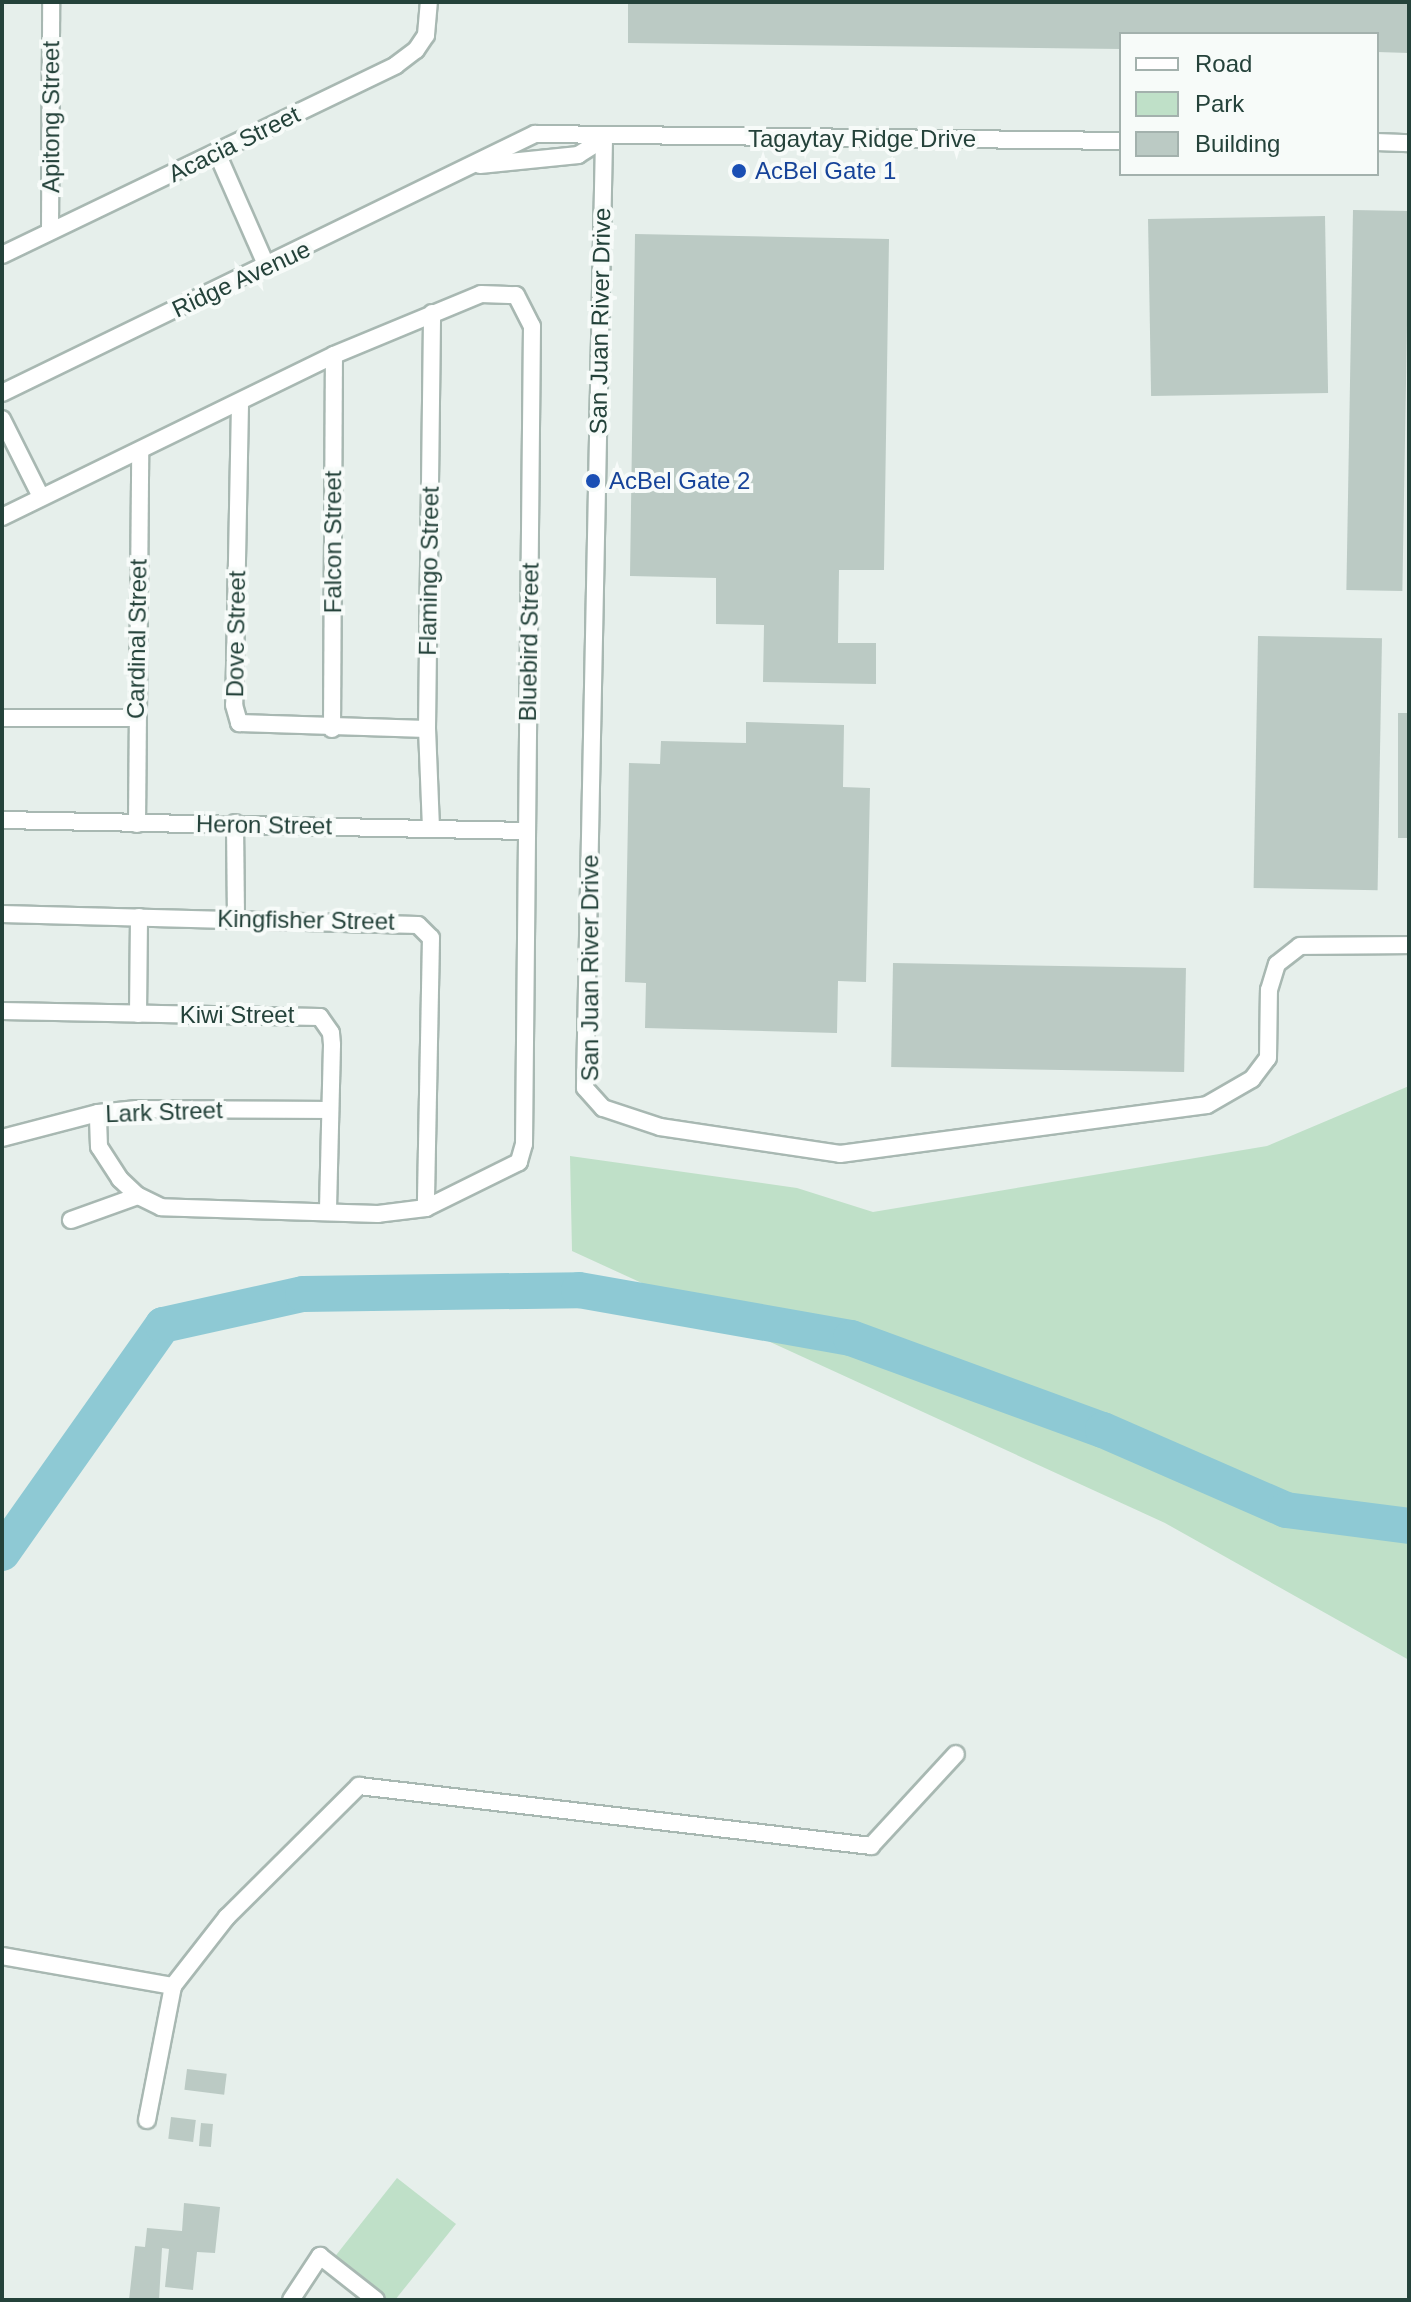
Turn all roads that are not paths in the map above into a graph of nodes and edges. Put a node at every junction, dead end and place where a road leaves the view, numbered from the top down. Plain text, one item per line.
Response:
1 (51, 2) edge
2 (429, 2) edge
3 (604, 139) junction
4 (1119, 141) edge
5 (1379, 142) edge
6 (1409, 143) edge
7 (217, 153) junction
8 (479, 165) junction
9 (50, 231) junction
10 (2, 255) edge
11 (267, 267) junction
12 (432, 313) junction
13 (334, 355) junction
14 (2, 393) edge
15 (240, 404) junction
16 (2, 419) edge
17 (140, 454) junction
18 (41, 497) junction
19 (2, 517) edge
20 (2, 718) edge
21 (136, 718) junction
22 (332, 729) junction
23 (427, 729) junction
24 (2, 820) edge
25 (235, 823) junction
26 (137, 824) junction
27 (431, 828) junction
28 (527, 831) junction
29 (2, 914) edge
30 (139, 917) junction
31 (236, 919) junction
32 (1409, 945) edge
33 (2, 1011) edge
34 (138, 1014) junction
35 (328, 1110) junction
36 (98, 1113) junction
37 (2, 1138) edge
38 (138, 1196) junction
39 (426, 1208) junction
40 (328, 1212) junction
41 (71, 1220) dead end
42 (956, 1754) dead end
43 (2, 1956) edge
44 (173, 1986) junction
45 (147, 2120) dead end
46 (291, 2300) edge
47 (376, 2300) edge

1 - 9 street, Apitong Street
2 - 7 street, Acacia Street
3 - 4 street, Tagaytay Ridge Drive
3 - 8 street, Tagaytay Ridge Drive
3 - 8 street, Tagaytay Ridge Drive
3 - 32 street, San Juan River Drive
5 - 6 street
7 - 9 street, Acacia Street
7 - 11 street
8 - 11 street, Ridge Avenue
9 - 10 street, Acacia Street
11 - 14 street, Ridge Avenue
12 - 13 street, Bluebird Street
12 - 23 street, Flamingo Street
12 - 28 street, Bluebird Street
13 - 15 street, Bluebird Street
13 - 22 street, Falcon Street
15 - 17 street, Bluebird Street
15 - 22 street, Dove Street
16 - 18 street
17 - 18 street, Bluebird Street
17 - 21 street, Cardinal Street
18 - 19 street, Bluebird Street
20 - 21 street
21 - 26 street, Cardinal Street
22 - 23 street, Dove Street
23 - 27 street, Flamingo Street
24 - 26 street, Heron Street
25 - 26 street, Heron Street
25 - 27 street, Heron Street
25 - 31 street
27 - 28 street, Heron Street
28 - 39 street, Bluebird Street
29 - 30 street, Kingfisher Street
30 - 31 street, Kingfisher Street
30 - 34 street
31 - 39 street, Kingfisher Street
33 - 34 street, Kiwi Street
34 - 35 street, Kiwi Street
35 - 36 street, Lark Street
35 - 40 street, Kiwi Street
36 - 37 street, Lark Street
36 - 38 street
38 - 40 street, Bluebird Street
38 - 41 street
39 - 40 street, Bluebird Street
42 - 44 street
43 - 44 street
44 - 45 street
46 - 47 street

